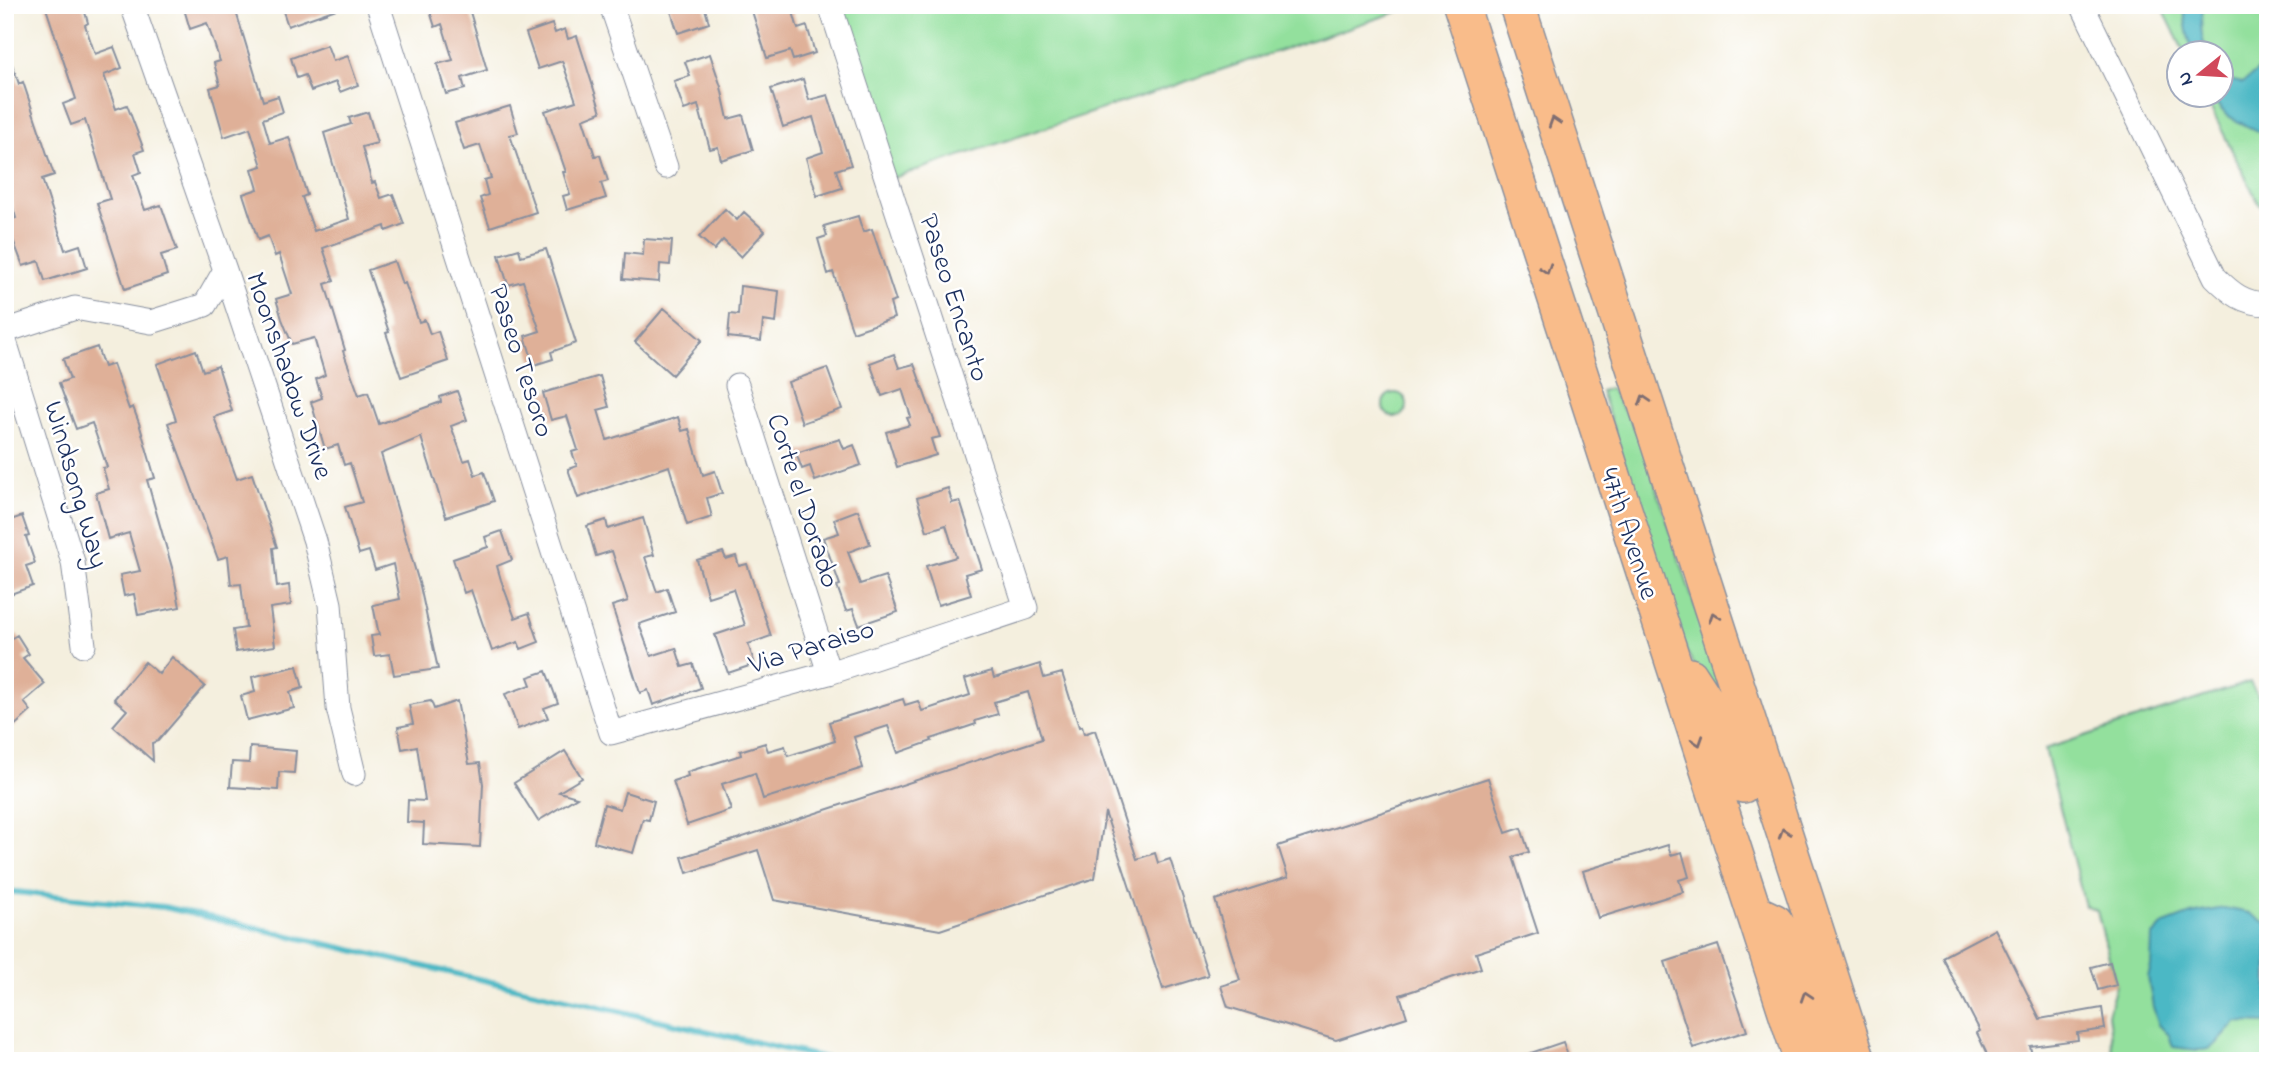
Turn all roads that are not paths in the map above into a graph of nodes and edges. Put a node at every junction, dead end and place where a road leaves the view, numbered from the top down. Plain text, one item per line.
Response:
1 (132, 5) edge
2 (378, 5) edge
3 (611, 5) edge
4 (830, 5) edge
5 (1461, 5) edge
6 (1517, 5) edge
7 (2082, 5) edge
8 (666, 167) dead end
9 (225, 270) junction
10 (2268, 304) edge
11 (5, 331) edge
12 (5, 341) edge
13 (737, 385) dead end
14 (1026, 608) joint
15 (1665, 636) junction
16 (84, 645) dead end
17 (829, 673) junction
18 (611, 733) joint
19 (354, 774) dead end
20 (1805, 898) junction
21 (1753, 911) junction
22 (1802, 1061) edge
23 (1827, 1061) edge
24 (1858, 1061) edge

1 - 9 street, Moonshadow Drive
2 - 18 street, Paseo Tesoro
3 - 8 street
4 - 14 street, Paseo Encanto
5 -> 15 main road, 47th Avenue
20 -> 6 main road, 47th Avenue
7 - 10 street
9 - 11 street
9 - 19 street, Moonshadow Drive
12 - 16 street, Windsong Way
13 - 17 street, Corte el Dorado
14 - 17 street, Via Paraiso
15 - 20 main road
15 -> 21 main road, 47th Avenue
17 - 18 street, Via Paraiso
20 - 24 main road, 47th Avenue
21 - 22 main road, 47th Avenue
23 -> 21 main road

